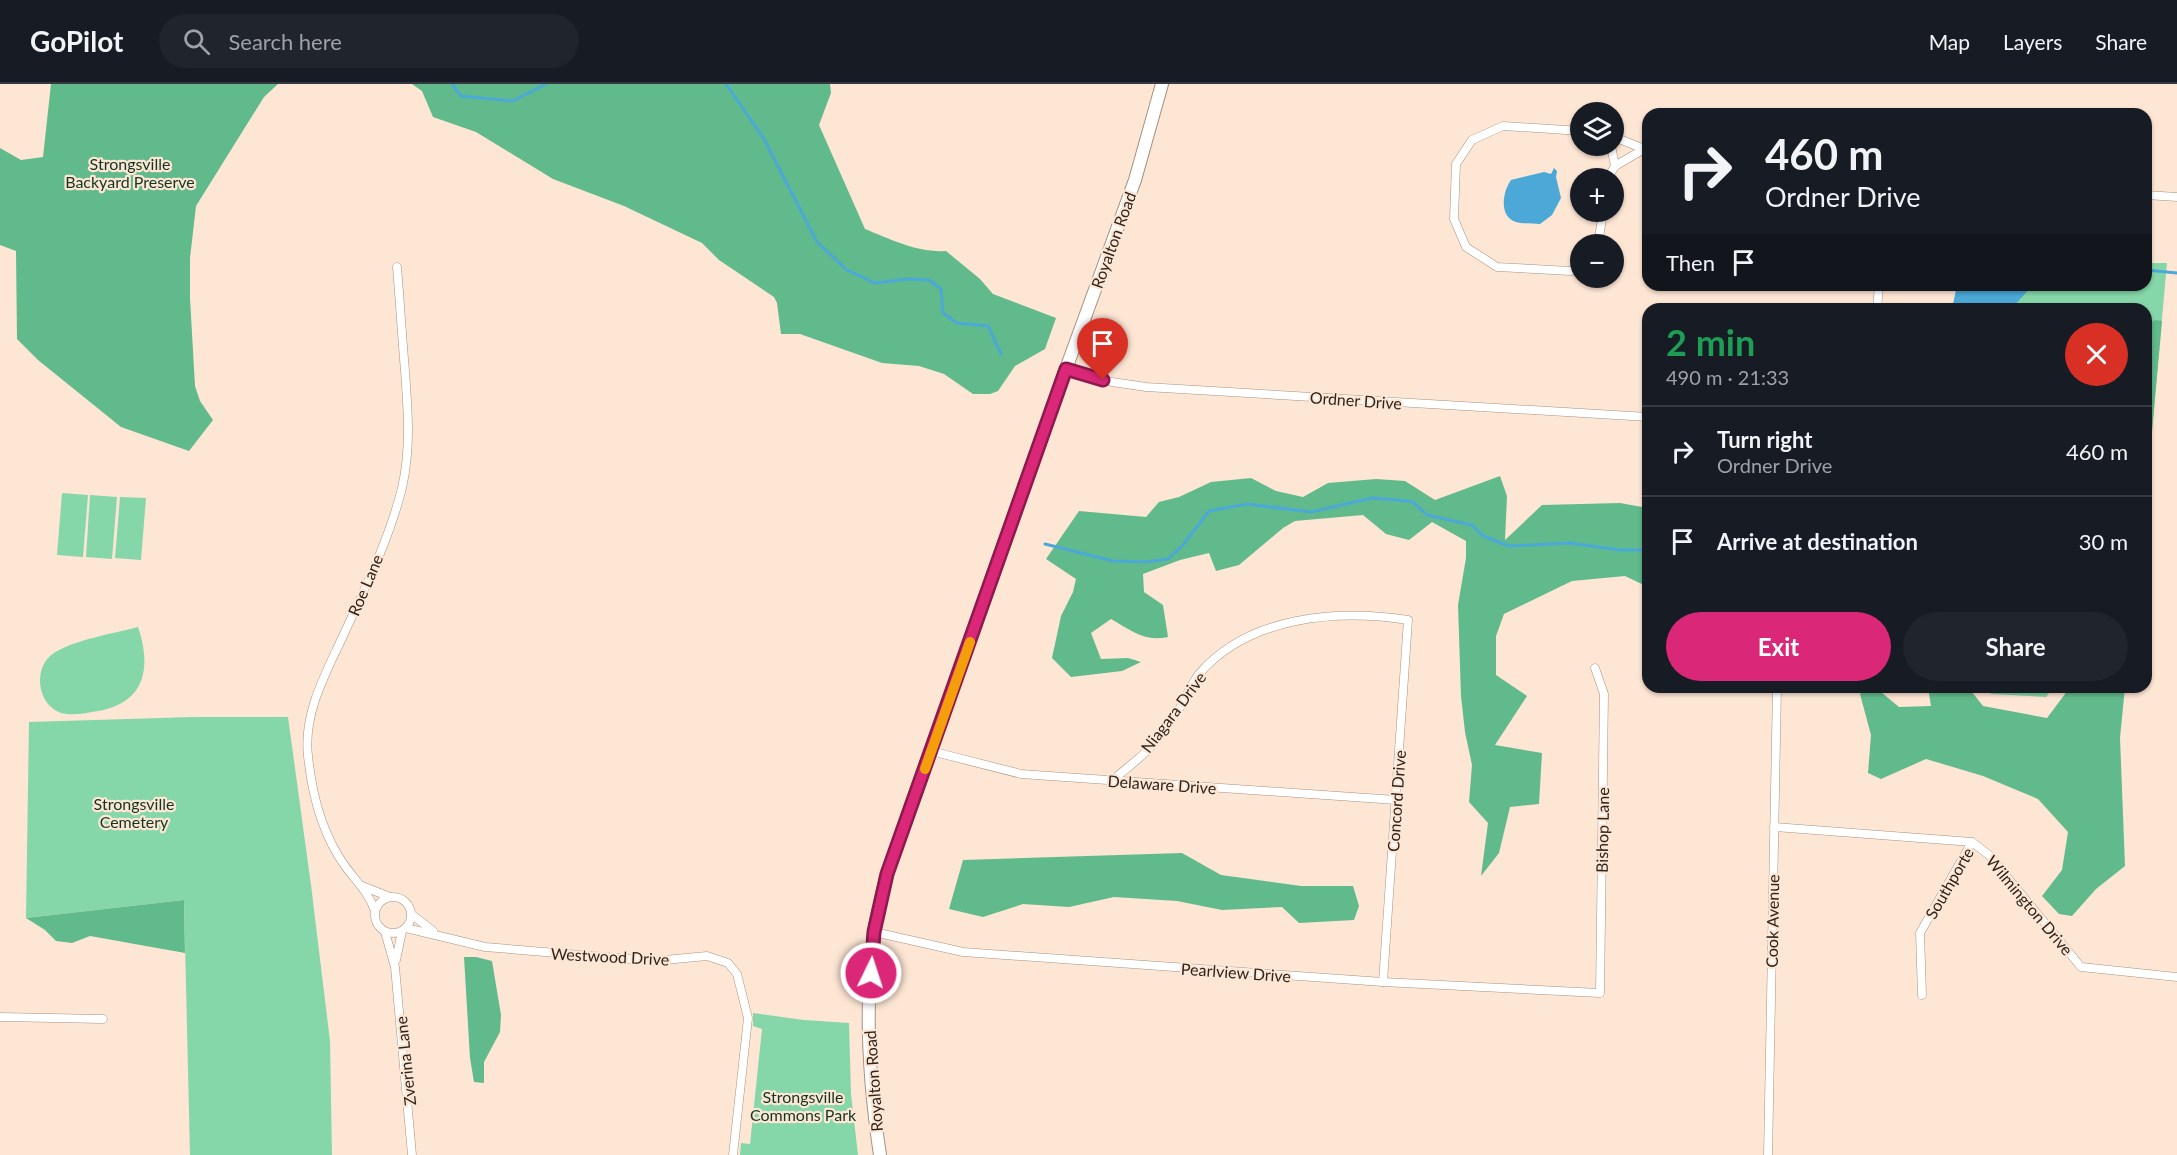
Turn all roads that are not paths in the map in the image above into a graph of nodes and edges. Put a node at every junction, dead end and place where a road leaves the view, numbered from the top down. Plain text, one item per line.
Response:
1 (1162, 84) edge
2 (1570, 130) edge
3 (1624, 141) edge
4 (1642, 148) edge
5 (1642, 151) edge
6 (1613, 156) edge
7 (1615, 166) joint
8 (2152, 195) edge
9 (2177, 197) edge
10 (397, 267) dead end
11 (1570, 271) edge
12 (1066, 369) junction
13 (1642, 417) edge
14 (1408, 620) joint
15 (1595, 668) dead end
16 (1778, 693) edge
17 (931, 751) junction
18 (1113, 780) junction
19 (1396, 800) junction
20 (1774, 827) junction
21 (1972, 842) junction
22 (361, 885) junction
23 (391, 897) junction
24 (375, 911) junction
25 (411, 914) junction
26 (404, 930) junction
27 (385, 932) junction
28 (874, 932) junction
29 (439, 935) junction
30 (395, 967) junction
31 (2177, 977) edge
32 (1383, 982) junction
33 (1599, 993) joint
34 (1922, 996) dead end
35 (0, 1017) edge
36 (103, 1019) dead end
37 (877, 1133) junction
38 (412, 1155) edge
39 (733, 1155) edge
40 (874, 1155) edge
41 (880, 1155) edge
42 (1768, 1155) edge

1 - 12 main road, Royalton Road
2 - 11 street
3 - 4 street
5 - 7 street
6 - 7 street
8 - 9 street
10 - 22 street, Roe Lane
12 - 13 street, Ordner Drive
12 - 17 main road, Royalton Road
14 - 18 street, Niagara Drive
14 - 19 street, Concord Drive
15 - 33 street, Bishop Lane
16 - 20 street, Cook Avenue
17 - 18 street, Delaware Drive
17 - 28 main road, Royalton Road
18 - 19 street, Delaware Drive
19 - 32 street, Concord Drive
20 - 21 street, Wilmington Drive
20 - 42 street, Cook Avenue
21 - 31 street, Wilmington Drive
21 - 34 street, Southporte
22 - 23 street, Roe Lane
22 - 24 street, Roe Lane
23 - 24 street
23 - 25 street
24 - 27 street
25 - 26 street
25 - 29 street, Westwood Drive
26 - 27 street
26 - 29 street, Westwood Drive
26 - 30 street, Zverina Lane
27 - 30 street, Zverina Lane
28 - 32 street, Pearlview Drive
28 - 37 main road, Royalton Road
29 - 39 street, Westwood Drive
30 - 38 street, Zverina Lane
32 - 33 street, Pearlview Drive
35 - 36 street
37 - 40 main road
37 - 41 main road, Royalton Road

